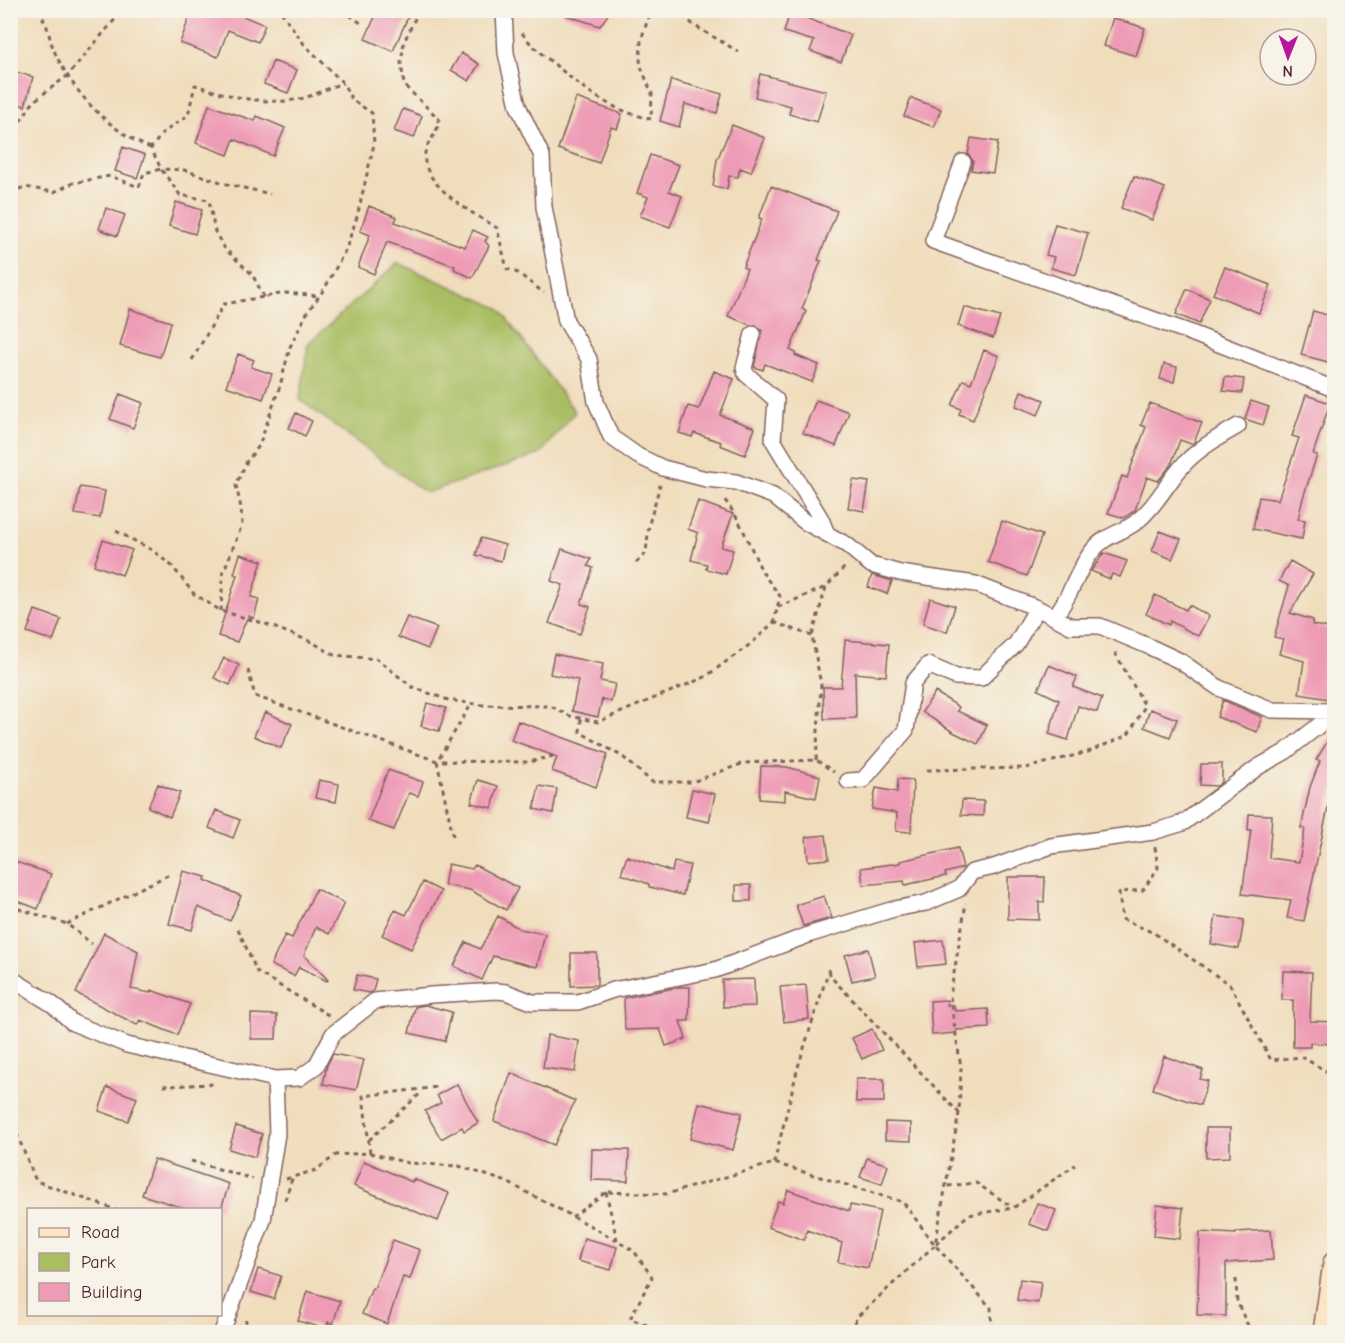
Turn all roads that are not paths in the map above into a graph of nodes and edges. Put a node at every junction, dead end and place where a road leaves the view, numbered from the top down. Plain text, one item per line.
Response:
1 (504, 11) edge
2 (963, 162) dead end
3 (753, 334) dead end
4 (1335, 389) edge
5 (1238, 426) dead end
6 (828, 534) junction
7 (1037, 608) junction
8 (1054, 617) junction
9 (1335, 711) edge
10 (1335, 719) edge
11 (848, 781) road end
12 (10, 978) edge
13 (275, 1079) junction
14 (1335, 1263) edge
15 (222, 1332) edge
16 (1324, 1332) edge

1 - 6 street
2 - 4 street
3 - 6 street
5 - 8 street
6 - 7 street
7 - 8 street
7 - 11 street
8 - 9 street
10 - 13 street
12 - 13 street
13 - 15 street
14 - 16 street

